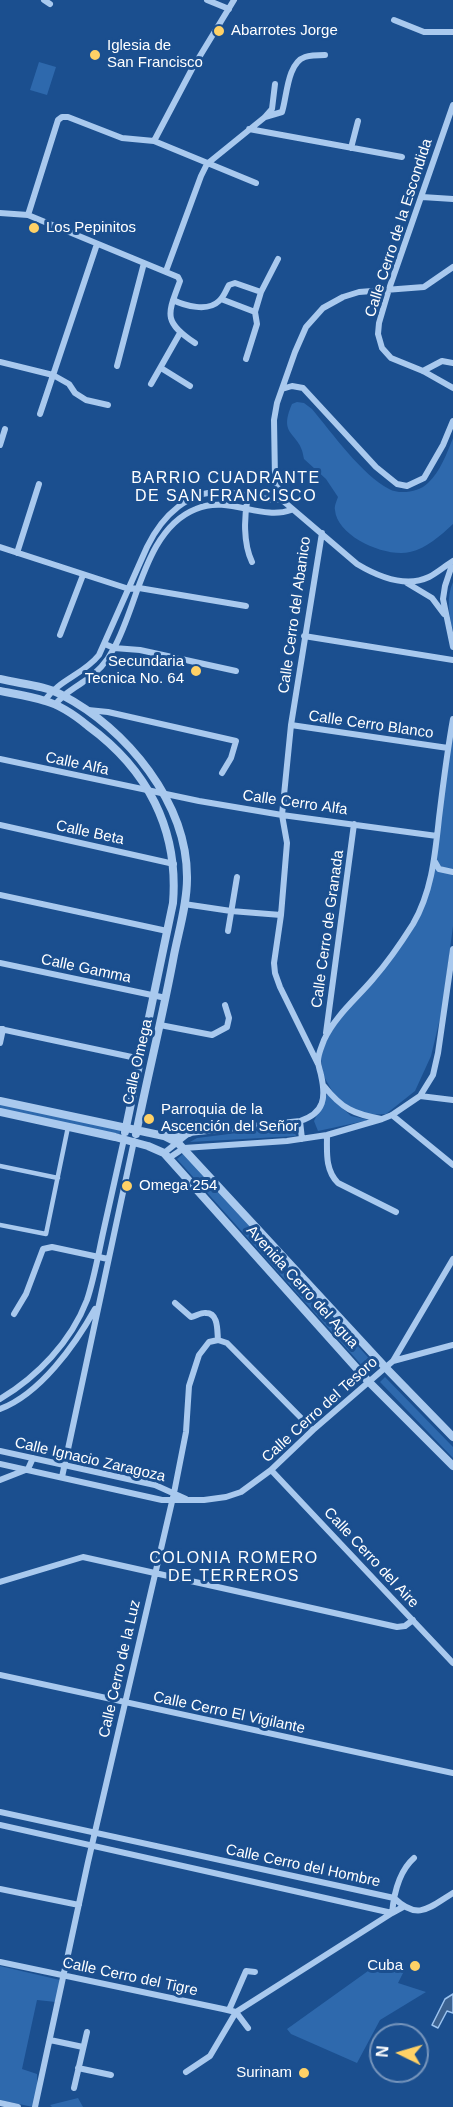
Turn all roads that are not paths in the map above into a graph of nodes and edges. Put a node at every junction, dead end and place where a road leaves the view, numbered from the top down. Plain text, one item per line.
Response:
1 (44, 0) edge
2 (207, 0) edge
3 (234, 0) edge
4 (50, 4) dead end
5 (229, 9) junction
6 (394, 20) dead end
7 (453, 32) edge
8 (325, 55) dead end
9 (275, 84) dead end
10 (452, 110) edge
11 (265, 117) junction
12 (358, 121) dead end
13 (249, 129) junction
14 (154, 141) junction
15 (351, 148) junction
16 (402, 157) dead end
17 (207, 164) junction
18 (256, 183) dead end
19 (422, 197) junction
20 (453, 198) edge
21 (0, 213) edge
22 (28, 215) junction
23 (97, 244) junction
24 (278, 259) dead end
25 (144, 263) junction
26 (453, 267) edge
27 (166, 271) junction
28 (389, 289) junction
29 (261, 292) junction
30 (221, 299) junction
31 (173, 300) junction
32 (255, 312) junction
33 (180, 333) junction
34 (195, 343) dead end
35 (246, 359) dead end
36 (0, 362) edge
37 (453, 363) edge
38 (117, 366) dead end
39 (161, 368) junction
40 (423, 371) junction
41 (53, 375) junction
42 (151, 384) dead end
43 (190, 386) dead end
44 (453, 388) edge
45 (282, 389) junction
46 (108, 405) dead end
47 (40, 414) dead end
48 (453, 421) edge
49 (4, 429) dead end
50 (0, 445) edge
51 (39, 484) dead end
52 (225, 492) junction
53 (248, 496) junction
54 (282, 500) junction
55 (224, 504) junction
56 (246, 507) junction
57 (291, 510) junction
58 (322, 533) junction
59 (0, 547) edge
60 (17, 553) junction
61 (453, 561) edge
62 (252, 562) dead end
63 (83, 576) junction
64 (404, 581) junction
65 (139, 588) junction
66 (129, 590) junction
67 (246, 606) dead end
68 (445, 614) junction
69 (60, 635) dead end
70 (304, 636) junction
71 (105, 644) junction
72 (453, 647) edge
73 (114, 648) junction
74 (453, 660) edge
75 (236, 671) dead end
76 (0, 679) edge
77 (52, 690) junction
78 (0, 691) edge
79 (62, 695) junction
80 (45, 700) junction
81 (55, 705) junction
82 (87, 710) junction
83 (453, 719) edge
84 (291, 725) junction
85 (448, 748) junction
86 (0, 759) edge
87 (222, 773) dead end
88 (149, 792) junction
89 (162, 794) junction
90 (282, 814) junction
91 (354, 824) junction
92 (0, 825) edge
93 (437, 836) junction
94 (435, 862) junction
95 (174, 864) junction
96 (453, 873) edge
97 (432, 874) junction
98 (237, 877) dead end
99 (0, 895) edge
100 (184, 904) junction
101 (231, 911) junction
102 (281, 915) junction
103 (168, 931) junction
104 (228, 931) dead end
105 (453, 949) edge
106 (0, 963) edge
107 (154, 996) junction
108 (166, 998) junction
109 (225, 1005) dead end
110 (445, 1011) junction
111 (453, 1012) edge
112 (160, 1025) junction
113 (2, 1029) edge
114 (325, 1037) junction
115 (0, 1044) edge
116 (141, 1059) junction
117 (318, 1064) junction
118 (324, 1086) junction
119 (420, 1096) junction
120 (453, 1100) edge
121 (0, 1101) edge
122 (0, 1112) edge
123 (392, 1115) junction
124 (382, 1119) junction
125 (300, 1120) junction
126 (68, 1127) junction
127 (126, 1128) junction
128 (136, 1130) junction
129 (189, 1133) junction
130 (327, 1135) junction
131 (164, 1136) junction
132 (124, 1139) junction
133 (302, 1139) junction
134 (134, 1141) junction
135 (181, 1146) junction
136 (166, 1156) junction
137 (453, 1165) edge
138 (0, 1166) edge
139 (58, 1178) junction
140 (396, 1212) dead end
141 (0, 1224) edge
142 (98, 1257) junction
143 (108, 1259) junction
144 (453, 1259) edge
145 (98, 1302) junction
146 (175, 1304) dead end
147 (15, 1314) dead end
148 (218, 1340) junction
149 (453, 1345) edge
150 (393, 1361) junction
151 (385, 1367) junction
152 (368, 1381) junction
153 (0, 1399) edge
154 (0, 1409) edge
155 (313, 1430) junction
156 (453, 1437) edge
157 (0, 1451) edge
158 (33, 1458) junction
159 (0, 1464) edge
160 (64, 1464) junction
161 (453, 1466) edge
162 (28, 1469) junction
163 (271, 1470) junction
164 (62, 1477) junction
165 (0, 1480) edge
166 (173, 1497) junction
167 (155, 1572) junction
168 (0, 1582) edge
169 (412, 1620) junction
170 (453, 1663) edge
171 (0, 1675) edge
172 (125, 1703) junction
173 (453, 1773) edge
174 (0, 1812) edge
175 (0, 1825) edge
176 (95, 1832) junction
177 (92, 1845) junction
178 (414, 1858) dead end
179 (0, 1889) edge
180 (453, 1893) edge
181 (394, 1898) junction
182 (79, 1905) junction
183 (403, 1907) junction
184 (392, 1913) junction
185 (0, 1962) edge
186 (255, 1972) dead end
187 (64, 1976) junction
188 (233, 2011) junction
189 (248, 2028) dead end
190 (87, 2032) dead end
191 (50, 2040) junction
192 (83, 2047) junction
193 (78, 2068) junction
194 (186, 2072) dead end
195 (111, 2075) dead end
196 (74, 2088) dead end
197 (0, 2103) edge
198 (18, 2107) edge
199 (35, 2107) edge

1 - 4 street
2 - 5 street
3 - 5 street
5 - 14 street
6 - 7 street
8 - 11 street
9 - 11 street
10 - 19 street, Calle Cerro de la Escondida
11 - 13 street
12 - 15 street
13 - 15 street
13 - 17 street
14 - 17 street
14 - 22 street
15 - 16 street
17 - 18 street
17 - 27 street
19 - 20 street
19 - 28 street, Calle Cerro de la Escondida
21 - 22 street
22 - 23 street
23 - 25 street
23 - 41 street
24 - 29 street
25 - 27 street
25 - 38 street
26 - 28 street, Calle Cerro del Abanico
27 - 31 street
28 - 40 street, Calle Cerro de la Escondida
28 - 45 street, Calle Cerro del Abanico
29 - 30 street
29 - 32 street
30 - 31 street
30 - 32 street
31 - 33 street
32 - 35 street
33 - 34 street
33 - 39 street
36 - 41 street
37 - 40 street
39 - 42 street
39 - 43 street
40 - 44 street, Calle Cerro de la Escondida
41 - 46 street
41 - 47 street
45 - 48 street
45 - 54 street, Calle Cerro del Abanico
49 - 50 street
51 - 60 street
52 - 53 street
52 - 55 street
52 - 66 street
53 - 54 street
53 - 56 street
54 - 57 street, Calle Cerro del Abanico
55 - 56 street
55 - 65 street
56 - 57 street
56 - 62 street
57 - 58 street, Calle Cerro del Abanico
58 - 64 street
58 - 70 street, Calle Cerro del Abanico
59 - 60 street
60 - 63 street
61 - 64 street
61 - 68 street
63 - 66 street
63 - 69 street
64 - 68 street
65 - 66 street
65 - 67 street
65 - 73 street
66 - 71 street
68 - 72 street
70 - 74 street
70 - 84 street, Calle Cerro del Abanico
71 - 73 street
71 - 77 street
73 - 75 street
73 - 79 street
76 - 77 street, Calle Omega
77 - 79 street, Calle Omega
77 - 80 street
78 - 80 street, Calle Omega
79 - 81 street
79 - 82 street, Calle Omega
80 - 81 street, Calle Omega
81 - 88 street, Calle Omega
82 - 87 street
82 - 89 street, Calle Omega
83 - 85 street
84 - 85 street, Calle Cerro Blanco
84 - 90 street, Calle Cerro del Abanico
85 - 93 street
86 - 88 street, Calle Alfa
88 - 89 street, Calle Cerro Alfa
88 - 95 street, Calle Omega
89 - 90 street, Calle Cerro Alfa
89 - 100 street, Calle Omega
90 - 91 street, Calle Cerro Alfa
90 - 102 street, Calle Cerro del Abanico
91 - 93 street, Calle Cerro Alfa
91 - 114 street, Calle Cerro de Granada
92 - 95 street, Calle Beta
93 - 94 street
94 - 96 street
94 - 97 street
95 - 103 street, Calle Omega
96 - 97 street
97 - 114 street
98 - 101 street
99 - 103 street
100 - 101 street
100 - 108 street, Calle Omega
101 - 102 street
101 - 104 street
102 - 117 street, Calle Cerro del Abanico
103 - 107 street, Calle Omega
105 - 110 street
106 - 107 street, Calle Gamma
107 - 108 street, Calle Gamma
107 - 116 street, Calle Omega
108 - 112 street, Calle Omega
109 - 112 street
110 - 111 street
110 - 119 street
112 - 128 street, Calle Omega
113 - 115 street
113 - 116 street
114 - 117 street
116 - 127 street, Calle Omega
117 - 118 street, Calle Cerro del Abanico
118 - 124 street
118 - 125 street
119 - 120 street
119 - 123 street
121 - 127 street, Avenida Cerro del Agua
122 - 126 street, Avenida Cerro del Agua
123 - 124 street
123 - 137 street
124 - 130 street
125 - 129 street
125 - 133 street
126 - 132 street, Avenida Cerro del Agua
126 - 139 street
127 - 128 street, Avenida Cerro del Agua
127 - 132 street, Calle Omega
128 - 131 street, Avenida Cerro del Agua
128 - 134 street, Calle Omega
129 - 131 street
129 - 135 street
130 - 133 street
130 - 140 street
131 - 135 street, Avenida Cerro del Agua
132 - 134 street, Avenida Cerro del Agua
132 - 142 street, Calle Omega
133 - 135 street
134 - 136 street, Avenida Cerro del Agua
134 - 143 street, Calle Omega
135 - 136 street
135 - 151 street, Avenida Cerro del Agua
136 - 152 street, Avenida Cerro del Agua
138 - 139 street
139 - 141 street
142 - 143 street
142 - 147 street
142 - 153 street, Calle Omega
143 - 145 street, Calle Omega
144 - 150 street, Calle Cerro del Tesoro
145 - 154 street
145 - 160 street, Calle Omega
146 - 148 street
148 - 155 street
148 - 166 street, Calle Cerro de la Luz
149 - 150 street
150 - 151 street, Calle Cerro del Tesoro
151 - 152 street, Calle Cerro del Tesoro
151 - 156 street, Avenida Cerro del Agua
152 - 155 street, Calle Cerro del Tesoro
152 - 161 street, Avenida Cerro del Agua
155 - 163 street, Calle Cerro del Tesoro
157 - 158 street, Calle Ignacio Zaragoza
158 - 160 street, Calle Ignacio Zaragoza
158 - 162 street
159 - 162 street, Calle Ignacio Zaragoza
160 - 164 street, Calle Omega
160 - 166 street, Calle Ignacio Zaragoza
162 - 164 street, Calle Ignacio Zaragoza
162 - 165 street
163 - 166 street, Calle Cerro del Tesoro
163 - 169 street, Calle Cerro del Aire
164 - 166 street, Calle Ignacio Zaragoza
166 - 167 street, Calle Cerro de la Luz
167 - 168 street
167 - 169 street
167 - 172 street, Calle Cerro de la Luz
169 - 170 street, Calle Cerro del Aire
171 - 172 street, Calle Cerro El Vigilante
172 - 173 street, Calle Cerro El Vigilante
172 - 176 street, Calle Cerro de la Luz
174 - 176 street, Calle Cerro del Hombre
175 - 177 street, Calle Cerro del Hombre
176 - 177 street, Calle Cerro de la Luz
176 - 181 street, Calle Cerro del Hombre
177 - 182 street, Calle Cerro de la Luz
177 - 184 street, Calle Cerro del Hombre
178 - 181 street
179 - 182 street
180 - 183 street
181 - 183 street, Calle Cerro del Hombre
181 - 184 street
182 - 187 street, Calle Cerro de la Luz
183 - 184 street
184 - 188 street
185 - 187 street, Calle Cerro del Tigre
186 - 188 street
187 - 188 street, Calle Cerro del Tigre
187 - 191 street, Calle Cerro de la Luz
188 - 189 street
188 - 194 street
190 - 192 street
191 - 192 street
191 - 199 street, Calle Cerro de la Luz
192 - 193 street
193 - 195 street
193 - 196 street
197 - 198 street

